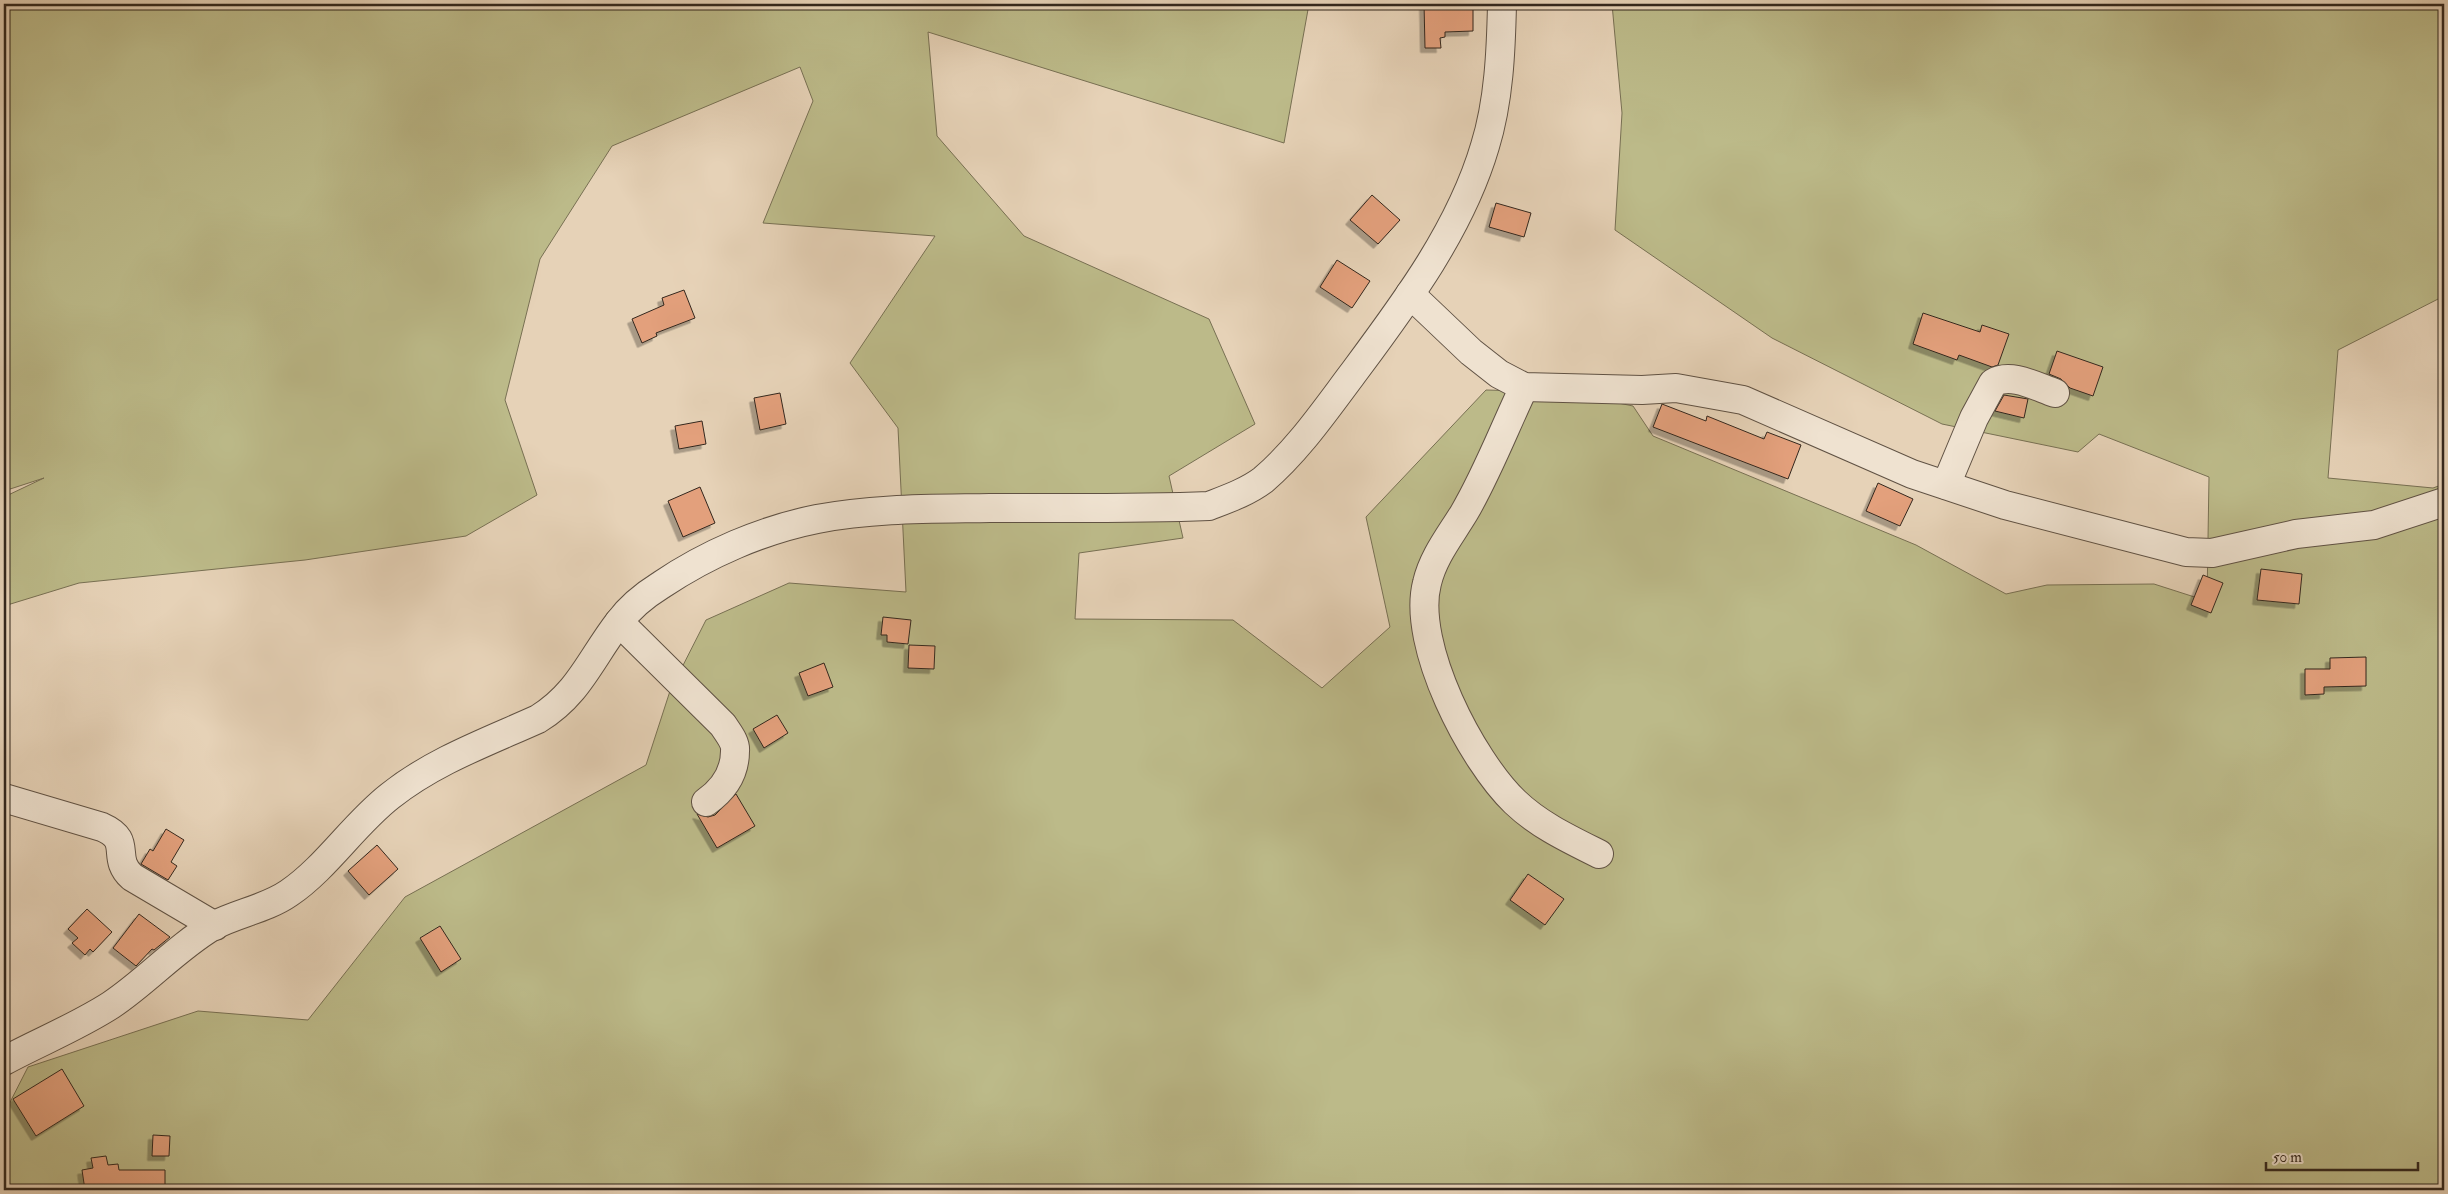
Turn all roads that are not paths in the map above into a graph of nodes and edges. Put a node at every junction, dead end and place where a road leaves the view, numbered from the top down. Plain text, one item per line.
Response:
1 (1502, 4) edge
2 (1410, 294) junction
3 (1524, 387) junction
4 (2055, 393) dead end
5 (1946, 486) junction
6 (2444, 502) edge
7 (619, 622) junction
8 (4, 798) edge
9 (706, 802) dead end
10 (1599, 854) dead end
11 (214, 926) junction
12 (4, 1061) edge

1 - 2 street
2 - 3 street
2 - 7 street
3 - 5 street
3 - 10 street
4 - 5 street
5 - 6 street
7 - 9 street
7 - 11 street
8 - 11 street
11 - 12 street

